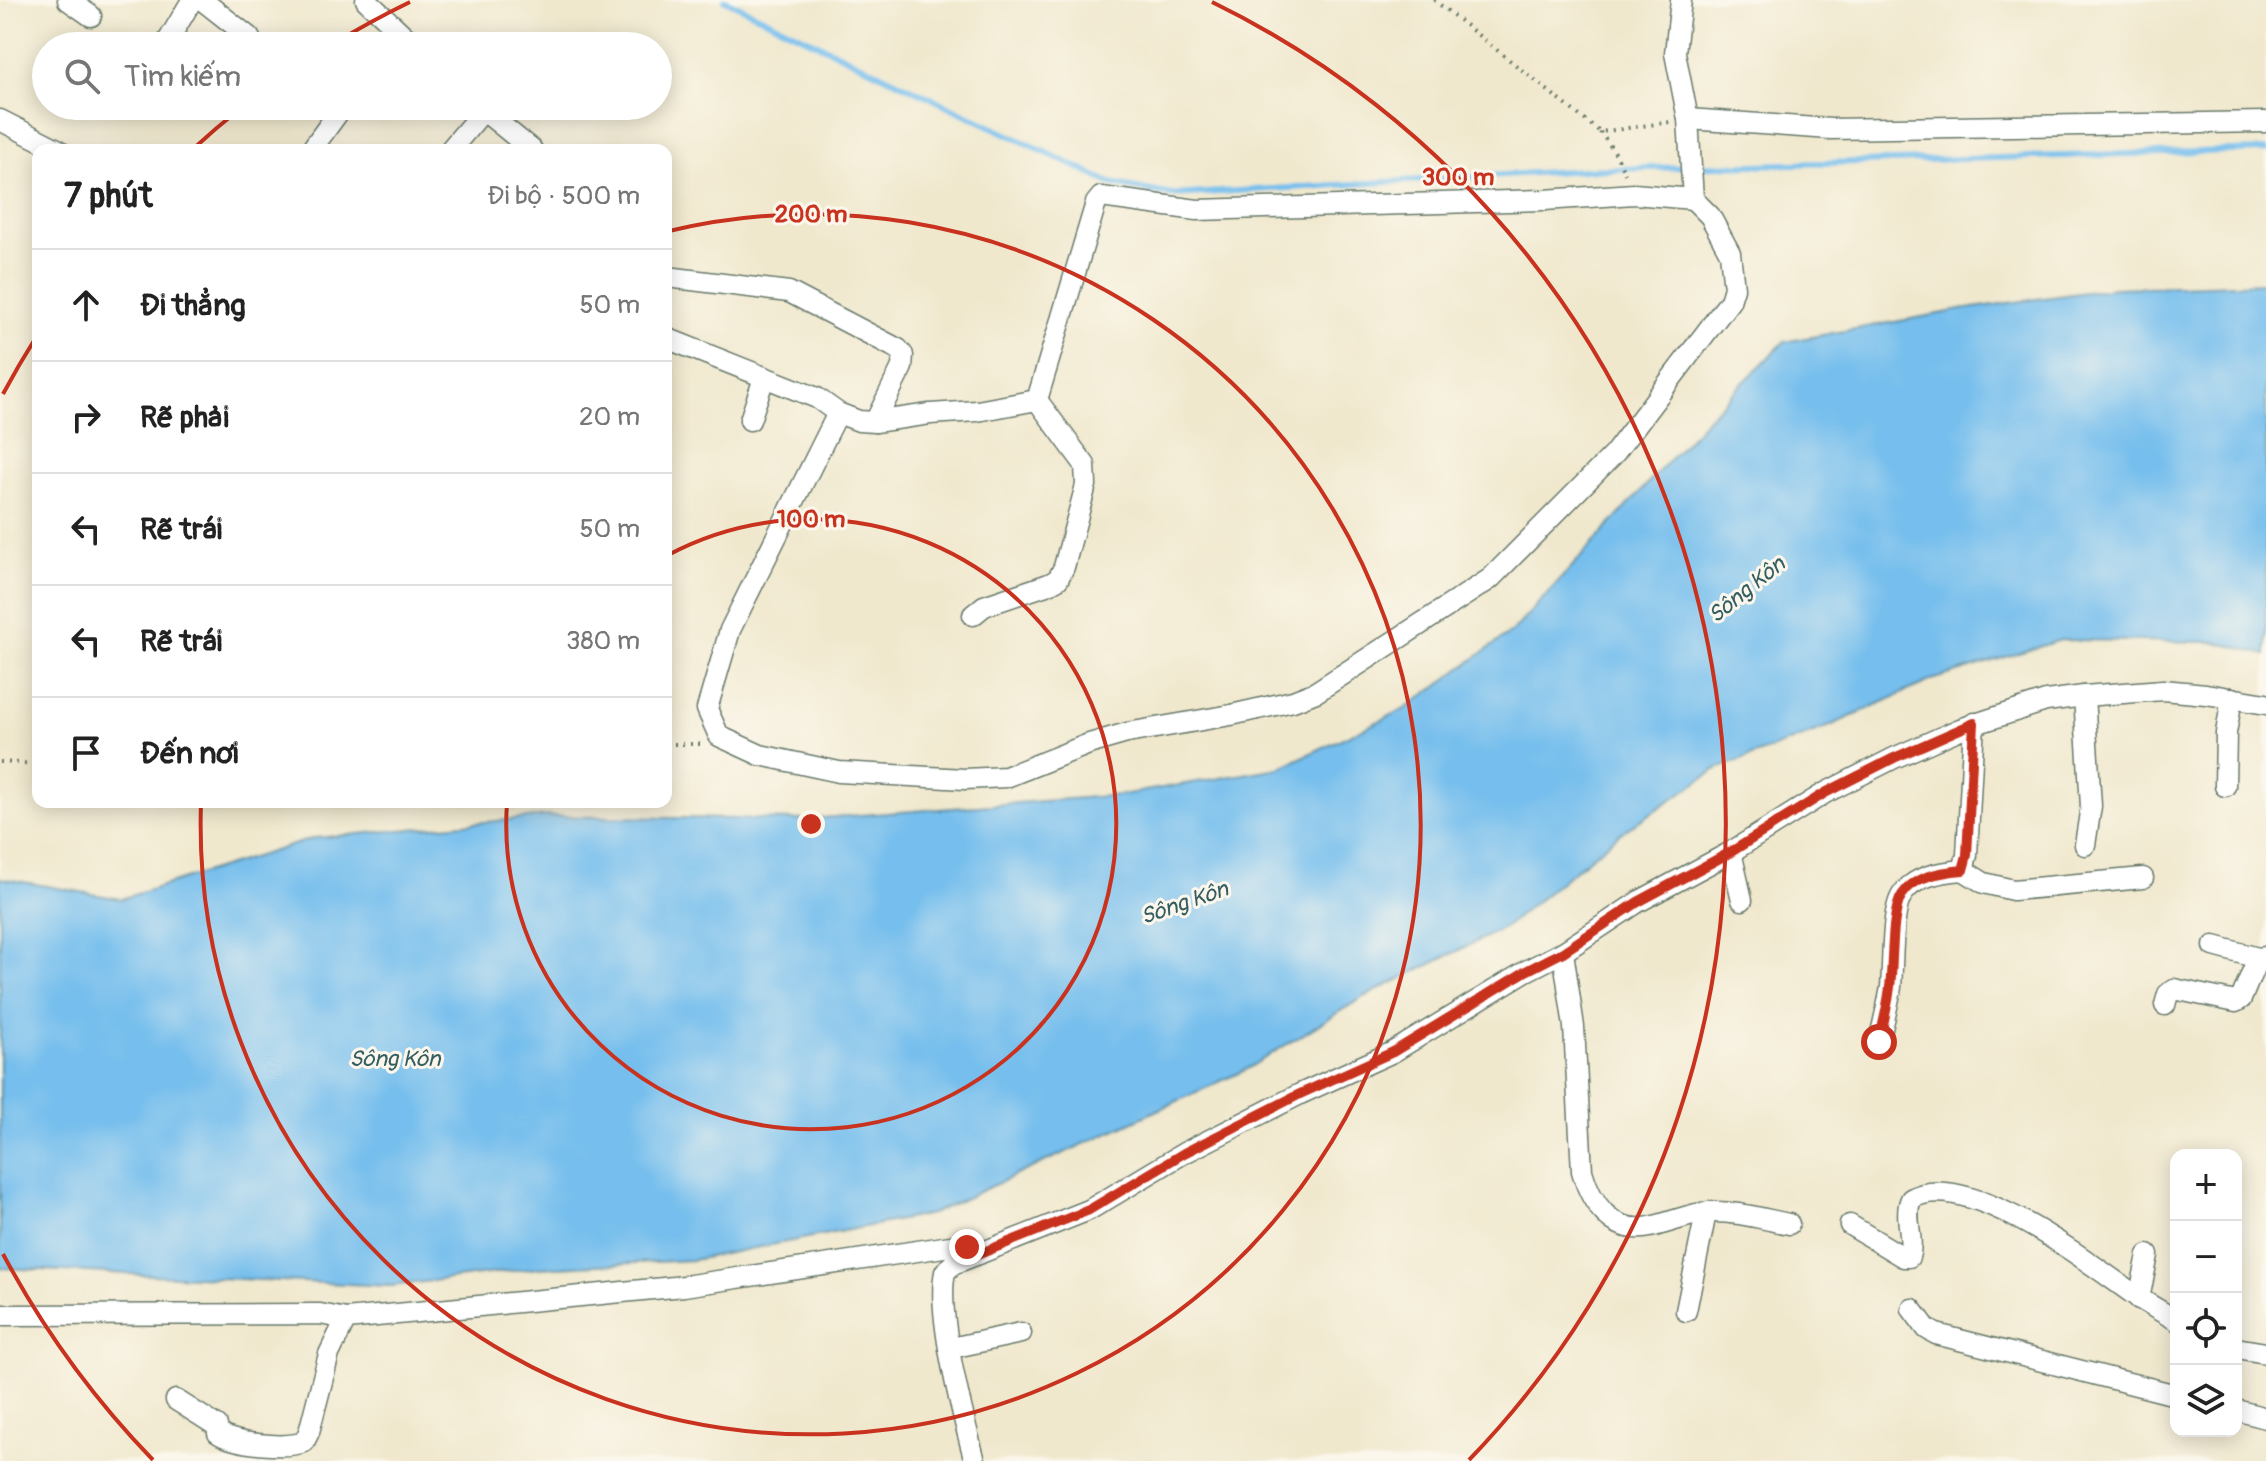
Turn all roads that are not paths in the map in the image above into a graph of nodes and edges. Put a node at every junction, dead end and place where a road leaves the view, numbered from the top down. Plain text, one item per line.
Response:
1 (68, 0) edge
2 (192, 0) edge
3 (202, 0) edge
4 (366, 0) edge
5 (1681, 0) edge
6 (91, 16) dead end
7 (173, 32) edge
8 (243, 32) edge
9 (395, 32) edge
10 (1688, 119) junction
11 (0, 120) edge
12 (333, 120) edge
13 (471, 120) edge
14 (495, 120) edge
15 (2266, 122) edge
16 (47, 144) edge
17 (315, 144) edge
18 (454, 144) edge
19 (525, 144) edge
20 (1693, 191) junction
21 (672, 279) edge
22 (672, 340) edge
23 (764, 378) junction
24 (1037, 400) junction
25 (838, 413) junction
26 (750, 420) dead end
27 (875, 422) junction
28 (973, 615) dead end
29 (2084, 696) junction
30 (2232, 698) junction
31 (2266, 704) edge
32 (1974, 723) junction
33 (2225, 786) dead end
34 (2085, 845) dead end
35 (1731, 852) junction
36 (1963, 870) junction
37 (2143, 878) dead end
38 (1742, 900) dead end
39 (2214, 946) dead end
40 (1563, 952) junction
41 (2262, 958) edge
42 (2165, 1005) dead end
43 (1879, 1042) dead end
44 (1706, 1213) junction
45 (1789, 1224) dead end
46 (1850, 1225) dead end
47 (979, 1254) junction
48 (2148, 1255) dead end
49 (2139, 1299) junction
50 (1912, 1309) dead end
51 (1686, 1311) dead end
52 (0, 1315) edge
53 (2170, 1317) edge
54 (346, 1319) junction
55 (1021, 1333) dead end
56 (951, 1348) junction
57 (2242, 1349) edge
58 (2266, 1353) edge
59 (2170, 1393) edge
60 (176, 1400) dead end
61 (2242, 1412) edge
62 (2266, 1418) edge
63 (975, 1461) edge

1 - 6 street
2 - 7 street
3 - 8 street
4 - 9 street
5 - 10 street
10 - 15 street
10 - 20 street
11 - 16 street
12 - 17 street
13 - 18 street
14 - 19 street
20 - 24 street
20 - 25 street
21 - 27 street
22 - 23 street
23 - 25 street
23 - 26 street
24 - 27 street
24 - 28 street
25 - 27 street
29 - 30 street
29 - 32 street
29 - 34 street
30 - 31 street
30 - 33 street
32 - 35 street
32 - 36 street
35 - 38 street
35 - 40 street
36 - 37 street
36 - 43 street
39 - 41 street
40 - 44 street
40 - 47 street
41 - 42 street
44 - 45 street
44 - 51 street
46 - 49 street
47 - 54 street
47 - 56 street
48 - 49 street
49 - 53 street
50 - 59 street
52 - 54 street
54 - 60 street
55 - 56 street
56 - 63 street
57 - 58 street
61 - 62 street

